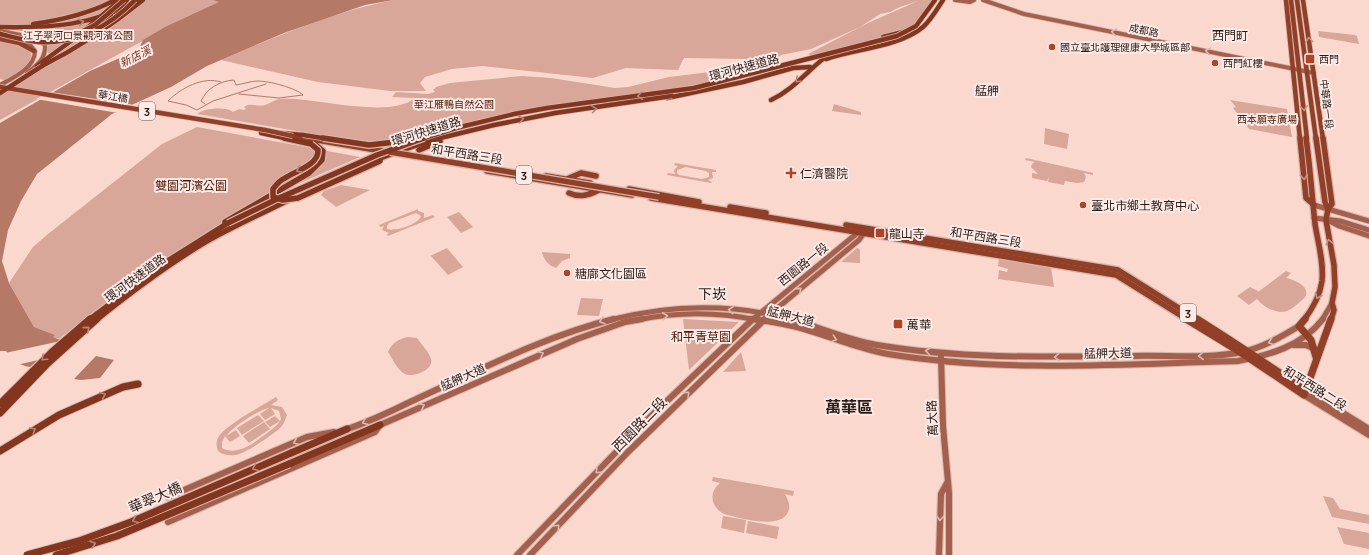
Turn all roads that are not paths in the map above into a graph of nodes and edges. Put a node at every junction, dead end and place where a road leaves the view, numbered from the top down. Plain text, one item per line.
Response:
1 (115, 0) edge
2 (120, 0) edge
3 (124, 0) edge
4 (128, 0) edge
5 (131, 0) edge
6 (137, 0) edge
7 (144, 0) edge
8 (931, 0) edge
9 (935, 0) edge
10 (941, 0) edge
11 (955, 0) edge
12 (974, 0) edge
13 (983, 0) edge
14 (1286, 0) edge
15 (1291, 0) edge
16 (1297, 0) edge
17 (1303, 0) edge
18 (930, 7) junction
19 (1016, 10) junction
20 (1036, 16) junction
21 (920, 22) junction
22 (0, 26) edge
23 (0, 35) edge
24 (34, 51) junction
25 (816, 64) junction
26 (39, 66) junction
27 (810, 67) dead end
28 (1297, 69) junction
29 (1310, 71) junction
30 (0, 88) edge
31 (650, 100) junction
32 (771, 100) dead end
33 (496, 124) junction
34 (445, 131) junction
35 (262, 133) junction
36 (280, 133) junction
37 (293, 136) junction
38 (448, 138) junction
39 (311, 144) junction
40 (419, 150) dead end
41 (390, 152) junction
42 (596, 176) dead end
43 (542, 178) junction
44 (567, 179) junction
45 (600, 190) junction
46 (569, 193) dead end
47 (688, 202) junction
48 (1314, 205) junction
49 (1328, 209) junction
50 (1314, 218) junction
51 (1326, 219) junction
52 (1369, 221) edge
53 (864, 230) junction
54 (1369, 230) edge
55 (1369, 236) edge
56 (192, 244) junction
57 (1332, 303) junction
58 (769, 315) junction
59 (756, 316) junction
60 (763, 320) junction
61 (1299, 326) junction
62 (1308, 335) junction
63 (1292, 345) junction
64 (1247, 350) junction
65 (1315, 350) junction
66 (1240, 352) junction
67 (941, 357) junction
68 (1316, 358) junction
69 (1253, 359) junction
70 (27, 376) junction
71 (138, 384) dead end
72 (1305, 393) junction
73 (0, 404) edge
74 (0, 408) edge
75 (0, 413) edge
76 (380, 425) junction
77 (347, 429) junction
78 (1369, 429) edge
79 (1369, 435) edge
80 (0, 451) edge
81 (290, 453) joint
82 (289, 464) joint
83 (947, 482) junction
84 (168, 497) dead end
85 (168, 522) dead end
86 (27, 555) edge
87 (56, 555) edge
88 (518, 555) edge
89 (530, 555) edge
90 (939, 555) edge
91 (949, 555) edge

1 - 22 highway
2 - 26 highway, bridge
3 - 23 highway, bridge
4 - 26 highway, bridge
5 - 26 highway, bridge
22 -> 6 highway, bridge
6 - 23 highway, bridge
7 - 26 highway
8 - 18 highway, bridge
9 - 18 highway, 環河快速道路, bridge
10 - 25 highway
10 - 31 highway, 環河快速道路, bridge
11 - 12 main road
13 - 19 main road
14 - 28 main road
15 - 28 main road
16 - 29 main road, 中華路一段
29 -> 17 main road, 中華路一段
18 - 21 highway, 環河快速道路, bridge
19 - 20 main road, 成都路
19 - 20 main road
28 -> 20 main road, 成都路
21 - 25 highway, bridge
21 -> 34 highway, 環河快速道路, bridge
23 - 24 main road
23 - 24 main road
23 - 30 main road
24 - 30 main road
25 -> 32 highway
26 - 30 highway, bridge
27 - 31 highway, bridge
28 - 29 main road, 成都路
28 -> 48 main road
29 - 49 main road, 中華路一段
30 - 35 main road, 華江橋 / 3, bridge
30 - 36 main road, 華江橋 / 3, bridge
33 -> 31 highway, 環河快速道路, bridge
33 - 38 highway
75 -> 33 highway, 環河快速道路
34 - 36 highway, bridge
34 - 56 highway, 環河快速道路, bridge
35 - 37 main road, 華江橋 / 3, bridge
35 - 39 highway
36 - 37 main road, 華江橋 / 3, bridge
37 - 41 main road, 華江橋 / 3, bridge
39 -> 38 highway, bridge
38 - 40 highway
39 - 56 highway, bridge
41 - 43 main road, 華江橋 / 3, bridge
41 - 47 main road, 和平西路三段 / 3, bridge
42 - 44 main road
43 - 44 main road, 和平西路三段 / 3
43 - 45 main road, 和平西路三段 / 3
44 - 47 main road, 和平西路三段 / 3
45 - 46 main road
45 - 47 main road, 和平西路三段 / 3
47 - 53 main road, 和平西路三段 / 3
48 - 49 main road
48 - 50 main road
49 - 51 main road, 中華路一段
49 - 52 main road
50 - 51 main road
50 -> 61 main road
51 - 54 main road
51 - 55 main road
57 -> 51 main road
58 -> 53 main road, 西園路一段
53 - 59 main road, 西園路一段
53 - 64 main road, 和平西路三段 / 3
53 - 66 main road, 和平西路三段 / 3
56 -> 70 highway, 環河快速道路
57 - 62 main road, 艋舺大道
57 - 68 main road
58 - 59 main road, 艋舺大道
58 - 60 main road, 西園路二段
67 -> 58 main road, 艋舺大道
59 - 60 main road, 艋舺大道
76 -> 59 main road, 艋舺大道
59 -> 77 main road, 艋舺大道
59 -> 88 main road, 西園路二段
60 -> 67 main road, 艋舺大道
89 -> 60 main road, 西園路二段
61 - 62 main road
61 -> 64 main road, 艋舺大道
62 - 63 main road, 艋舺大道
62 - 65 main road
63 - 65 main road
63 - 69 main road, 艋舺大道
64 - 66 main road, 艋舺大道
64 - 69 main road, 和平西路三段 / 3
65 - 68 main road
66 -> 67 main road, 艋舺大道
66 - 69 main road, 和平西路三段 / 3
67 - 69 main road, 艋舺大道
67 - 83 main road, 萬大路
68 - 72 main road
69 - 72 main road, 和平西路二段 / 3
70 - 73 highway, 環河快速道路
70 - 74 highway
80 -> 71 highway
72 - 78 main road, 和平西路二段
72 - 79 main road, 和平西路二段
76 - 82 highway, 艋舺大道
76 - 85 main road
77 - 81 highway, 艋舺大道
77 -> 84 main road
81 -> 86 highway, 華翠大橋, bridge
87 -> 82 highway, 華翠大橋, bridge
83 -> 90 main road, 萬大路
83 - 91 main road, 萬大路

